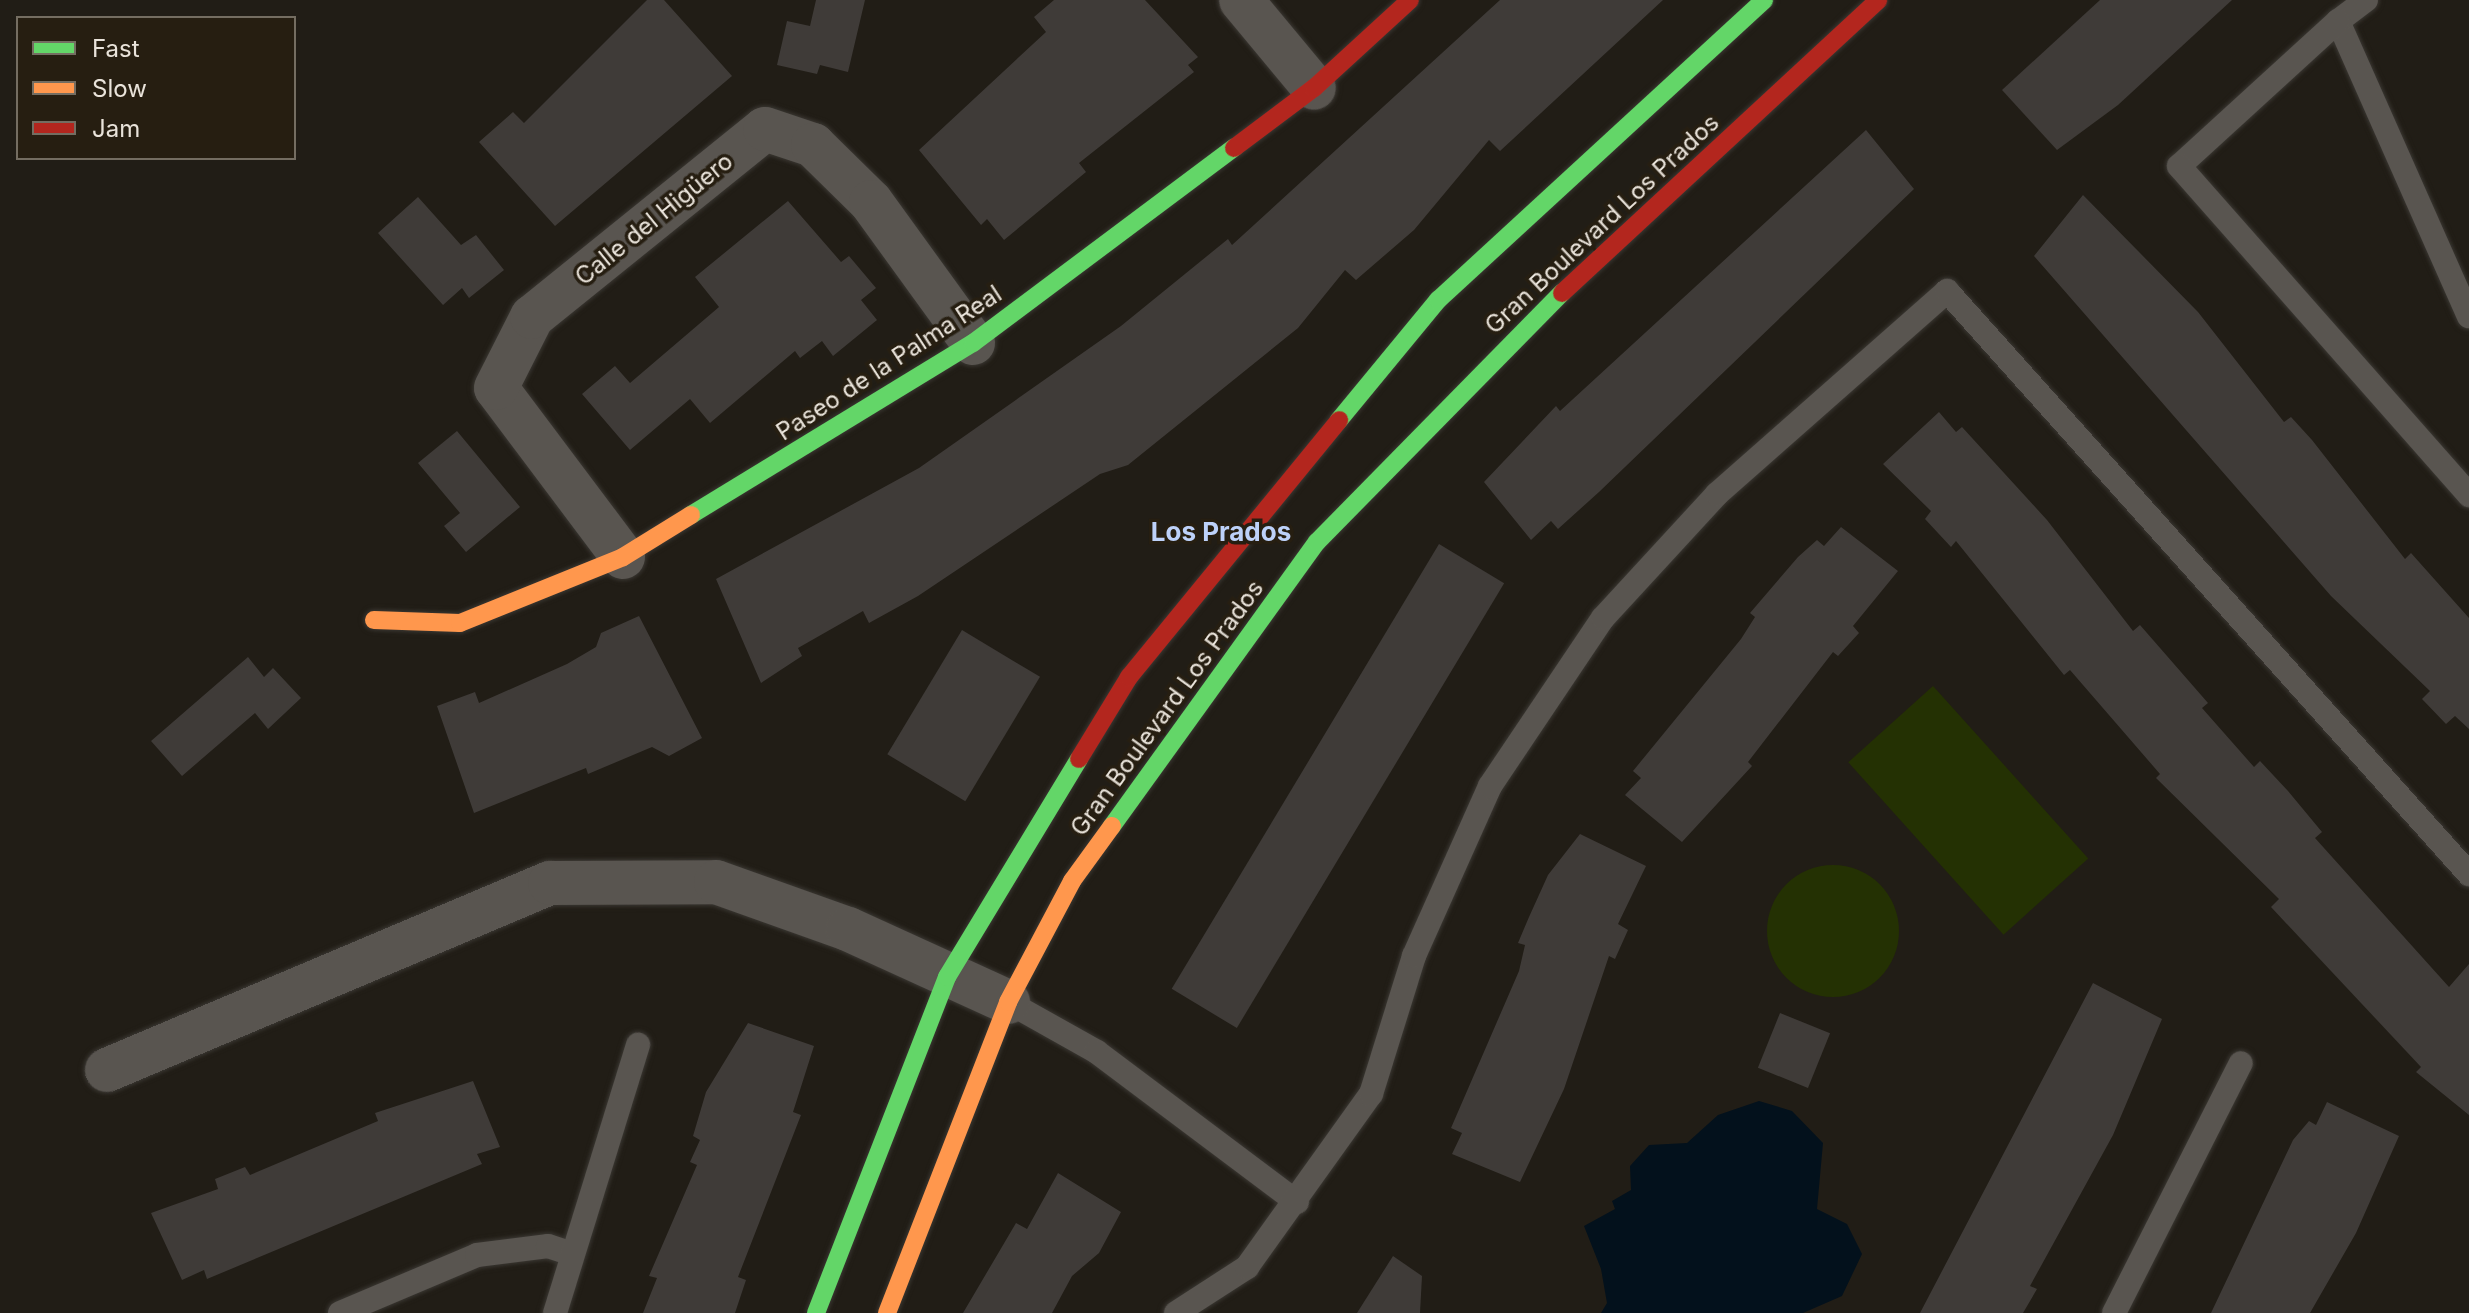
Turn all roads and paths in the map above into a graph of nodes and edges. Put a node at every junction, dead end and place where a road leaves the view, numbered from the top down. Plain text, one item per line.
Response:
1 (1241, 0) edge
2 (1410, 0) edge
3 (1764, 0) edge
4 (1878, 0) edge
5 (2366, 0) edge
6 (2338, 21) junction
7 (1314, 88) junction
8 (2469, 316) edge
9 (973, 343) junction
10 (2469, 495) edge
11 (623, 557) junction
12 (374, 620) dead end
13 (2469, 874) edge
14 (947, 977) junction
15 (1008, 1002) junction
16 (638, 1045) dead end
17 (2241, 1063) dead end
18 (107, 1070) dead end
19 (1297, 1202) junction
20 (572, 1254) junction
21 (340, 1313) edge
22 (555, 1313) edge
23 (816, 1313) edge
24 (887, 1313) edge
25 (1176, 1313) edge
26 (2114, 1313) edge

1 - 7 street
2 - 7 street, Paseo de la Palma Real
3 - 14 street, Gran Boulevard Los Prados
4 - 15 street, Gran Boulevard Los Prados
5 - 6 lane
6 - 8 lane
6 - 10 lane
7 - 9 street, Paseo de la Palma Real
9 - 11 street, Paseo de la Palma Real
9 - 11 street, Calle del Higüero
11 - 12 street, Paseo de la Palma Real
13 - 19 lane
14 - 15 street
14 - 18 street
14 - 23 street, Gran Boulevard Los Prados
15 - 19 lane
15 - 24 street, Gran Boulevard Los Prados
16 - 20 lane
17 - 26 lane
19 - 25 lane
20 - 21 lane
20 - 22 lane

